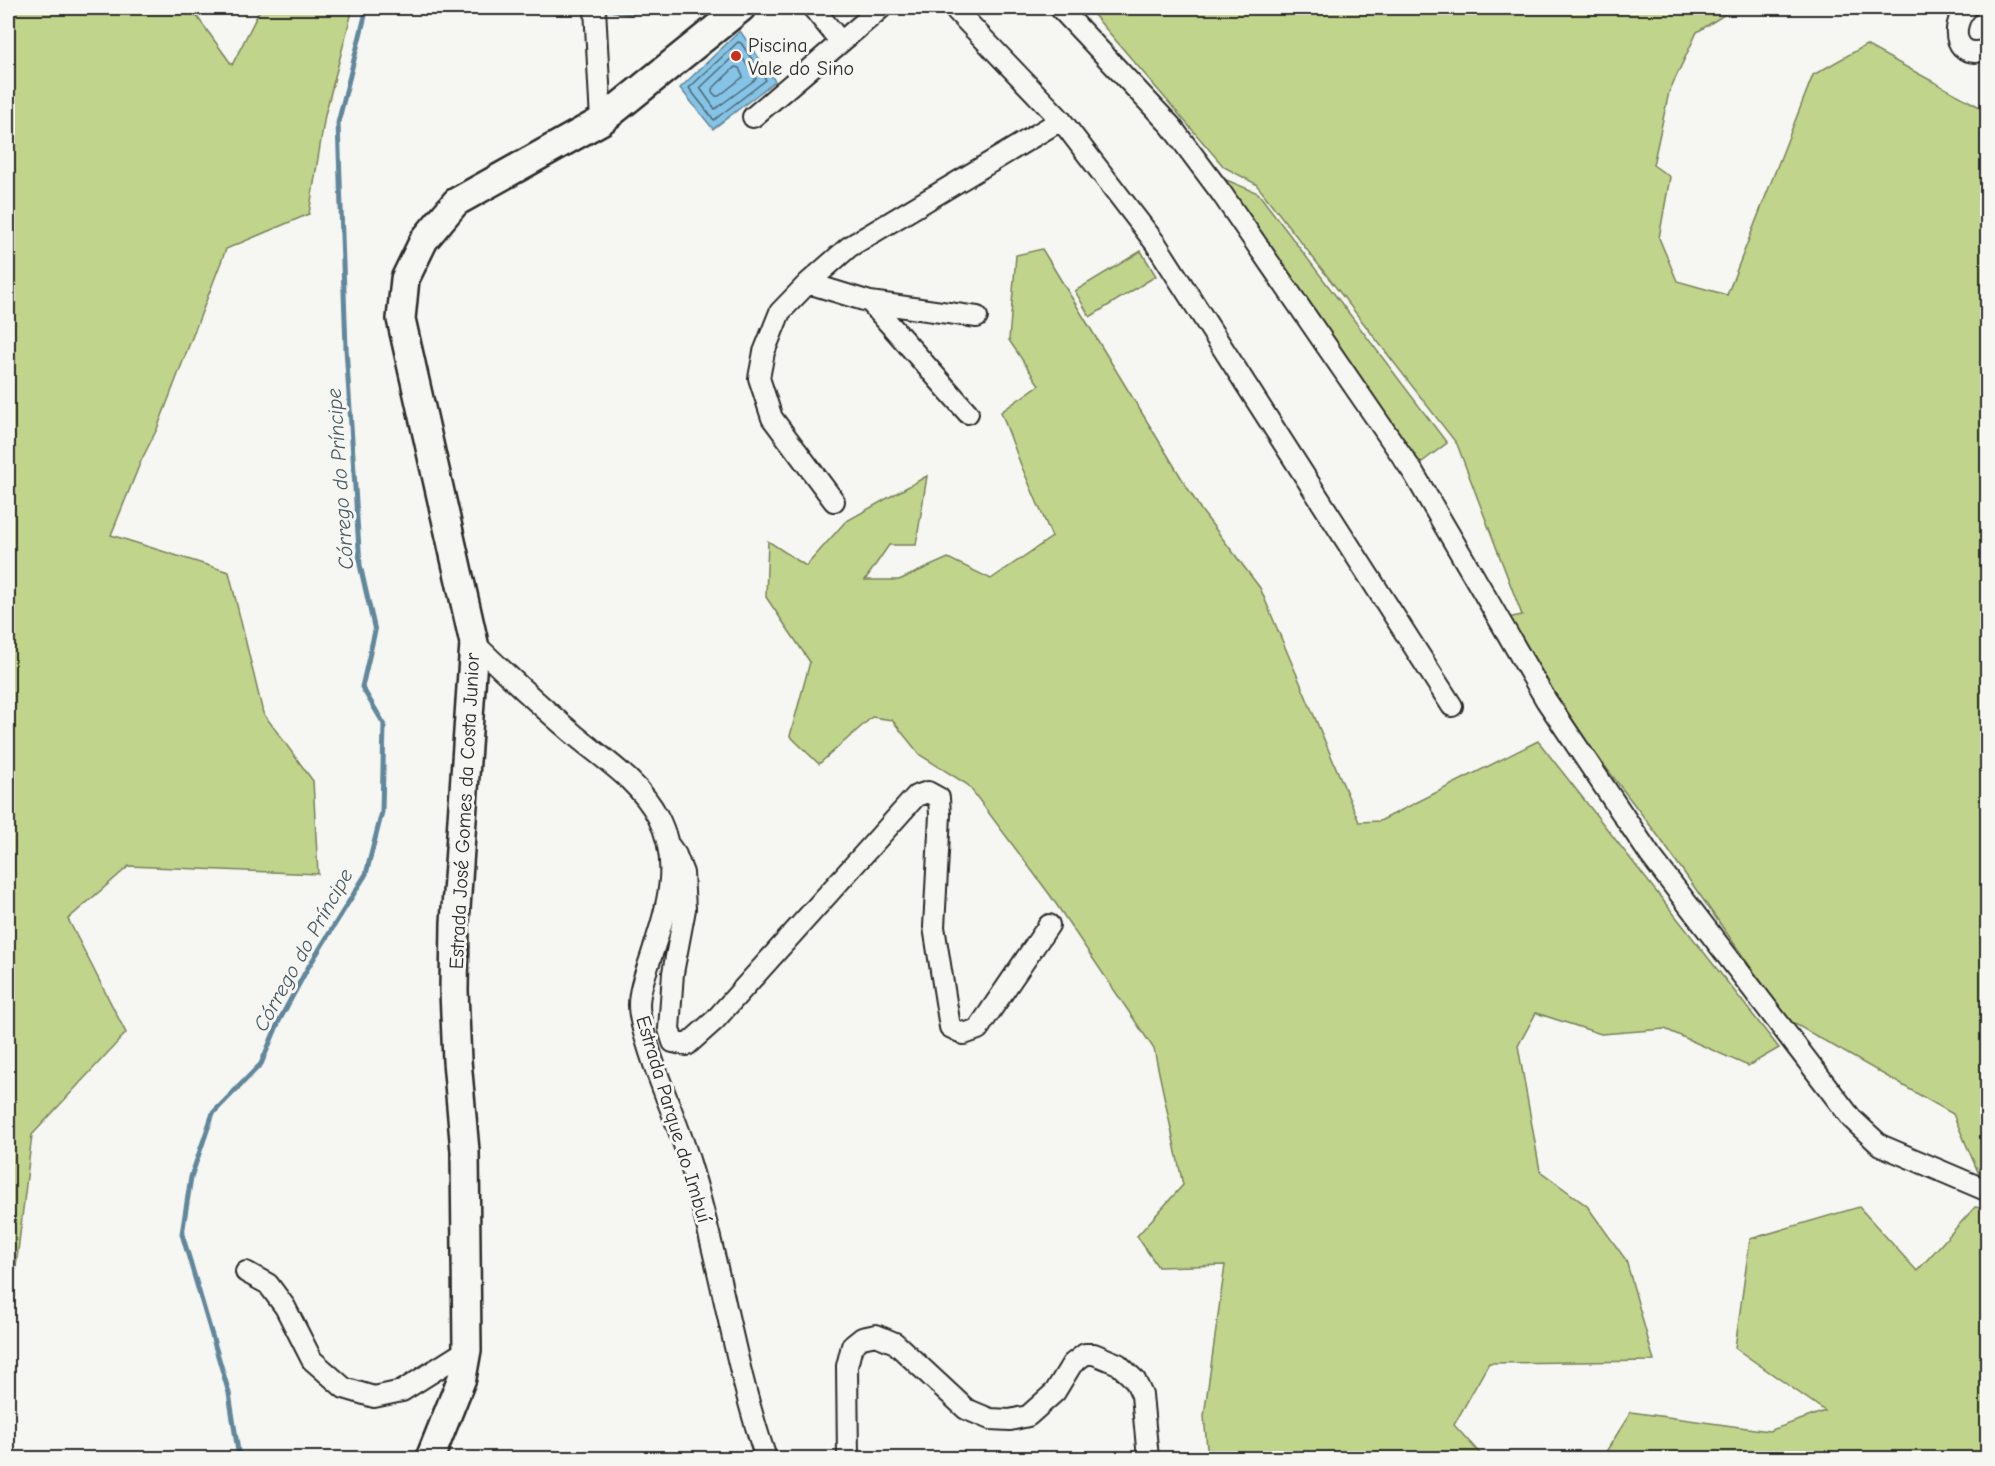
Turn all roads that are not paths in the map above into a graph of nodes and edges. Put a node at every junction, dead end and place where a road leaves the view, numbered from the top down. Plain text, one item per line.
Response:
1 (741, 8) edge
2 (813, 8) edge
3 (881, 8) edge
4 (954, 8) edge
5 (1060, 8) edge
6 (1967, 8) edge
7 (595, 11) edge
8 (840, 41) junction
9 (1988, 49) edge
10 (753, 117) dead end
11 (1061, 120) junction
12 (601, 121) junction
13 (808, 283) junction
14 (870, 302) junction
15 (977, 317) dead end
16 (968, 413) dead end
17 (834, 501) dead end
18 (474, 643) junction
19 (1452, 706) dead end
20 (668, 844) junction
21 (1049, 925) dead end
22 (1988, 1191) edge
23 (246, 1272) dead end
24 (467, 1350) junction
25 (430, 1458) edge
26 (766, 1458) edge
27 (848, 1458) edge
28 (1148, 1458) edge

1 - 12 street, Estrada José Gomes da Costa Junior
2 - 8 street
3 - 8 street
4 - 11 street
5 - 22 street
6 - 9 street
7 - 12 street
8 - 10 street
11 - 13 street
11 - 19 street
12 - 18 street, Estrada José Gomes da Costa Junior
13 - 14 street
13 - 17 street
14 - 15 street
14 - 16 street
18 - 20 street, Estrada Parque do Imbuí
18 - 24 street, Estrada José Gomes da Costa Junior
20 - 21 street
20 - 26 street, Estrada Parque do Imbuí
23 - 24 street
24 - 25 street, Estrada José Gomes da Costa Junior
27 - 28 street

